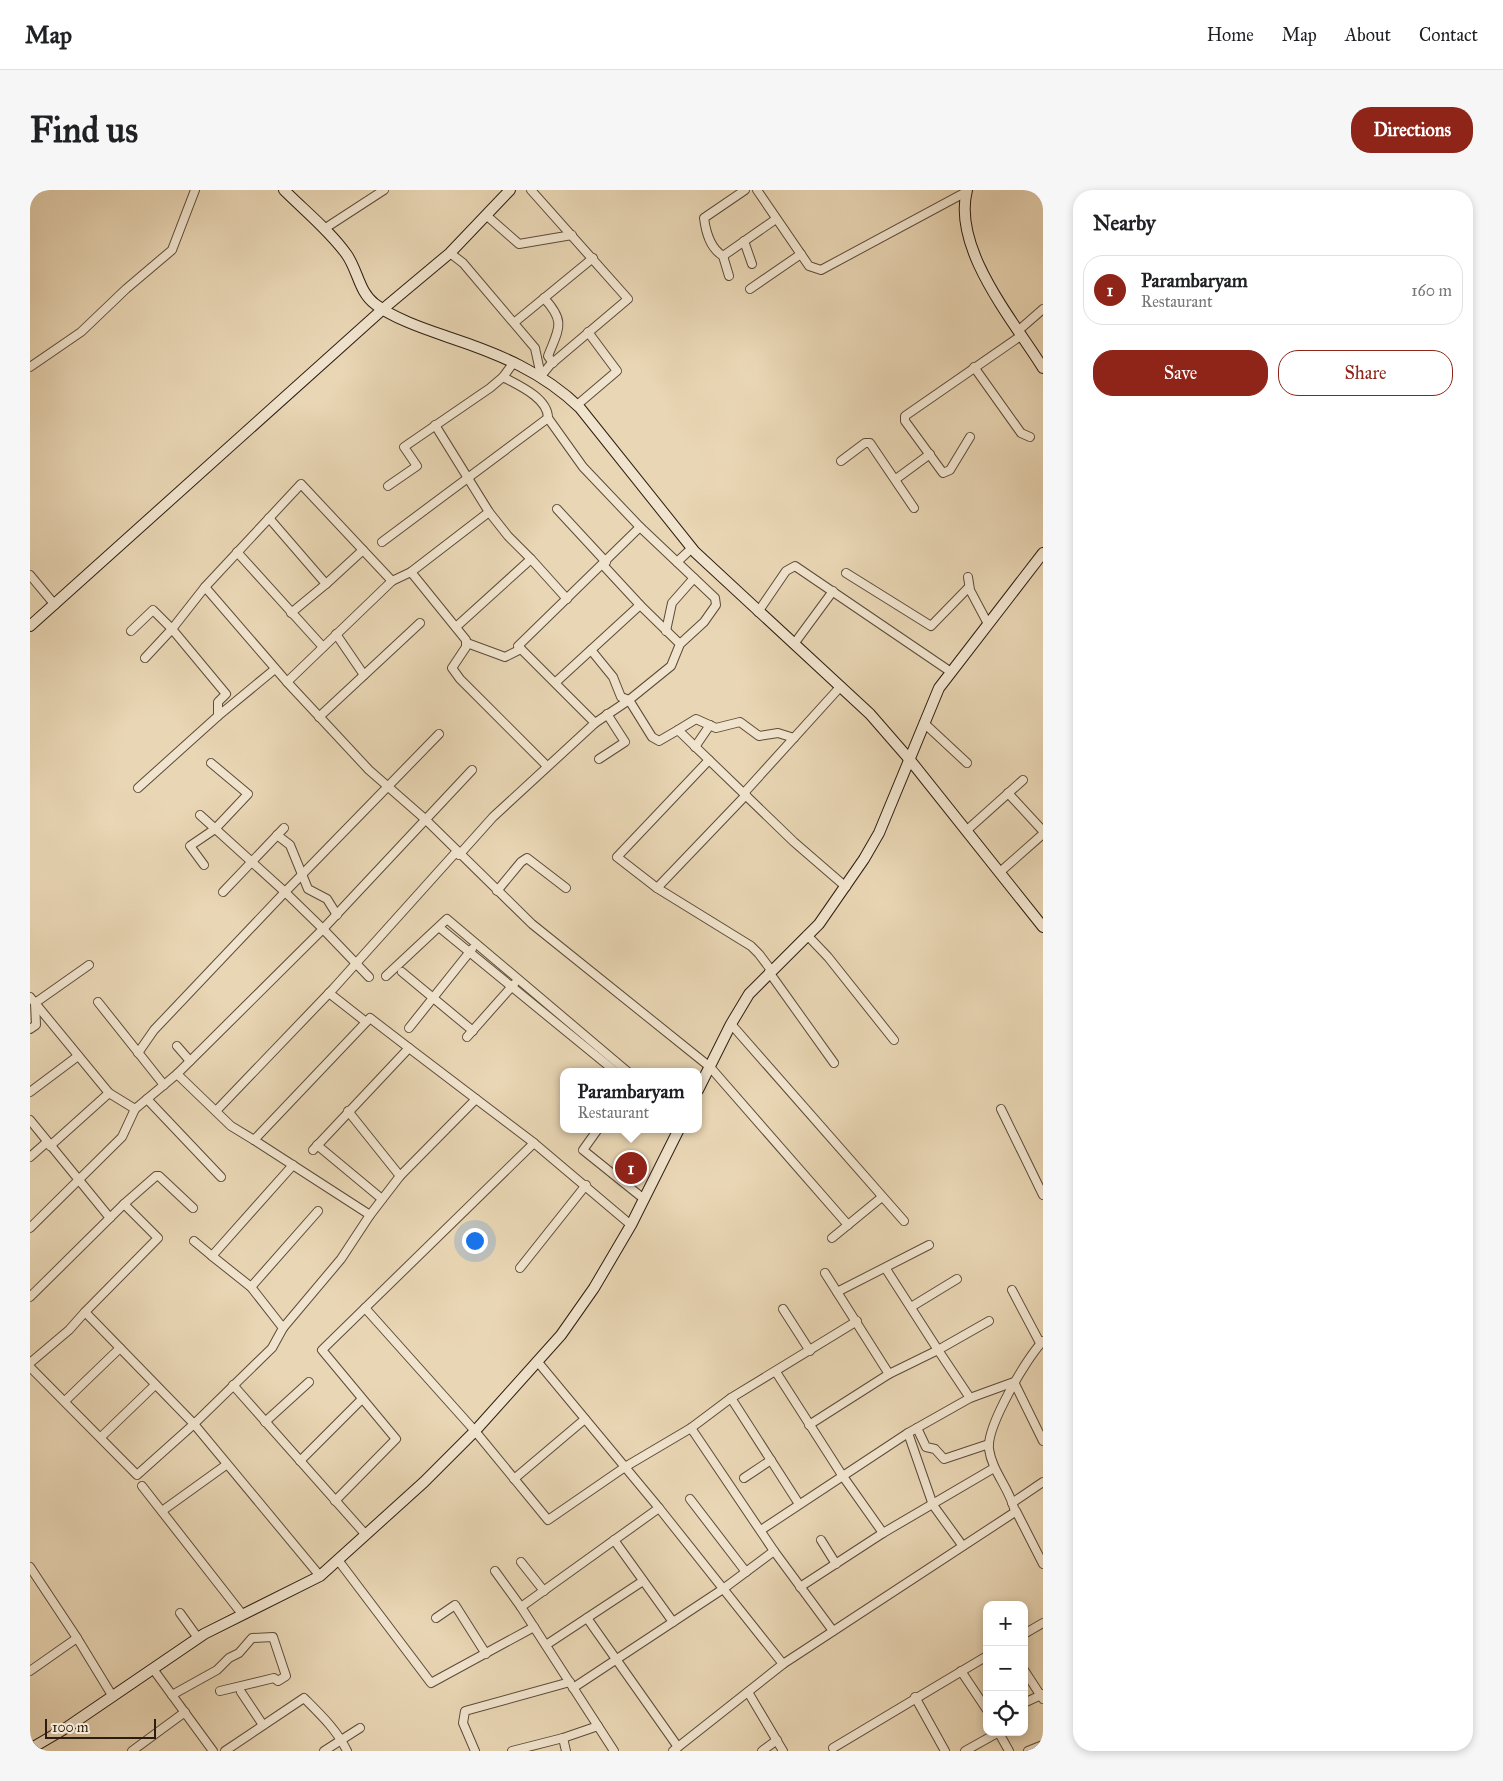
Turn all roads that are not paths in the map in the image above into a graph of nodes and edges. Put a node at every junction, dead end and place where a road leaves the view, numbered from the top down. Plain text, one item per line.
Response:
1 (195, 190) edge
2 (284, 190) edge
3 (384, 190) edge
4 (510, 190) edge
5 (531, 190) edge
6 (745, 190) edge
7 (757, 190) edge
8 (966, 191) edge
9 (486, 215) junction
10 (776, 219) junction
11 (324, 228) junction
12 (572, 235) junction
13 (744, 241) junction
14 (450, 252) junction
15 (801, 254) junction
16 (723, 256) junction
17 (593, 258) junction
18 (752, 264) dead end
19 (729, 276) dead end
20 (750, 289) dead end
21 (544, 298) junction
22 (384, 309) junction
23 (1043, 309) edge
24 (514, 322) junction
25 (588, 332) junction
26 (1021, 333) junction
27 (514, 362) junction
28 (553, 363) junction
29 (30, 367) edge
30 (974, 367) junction
31 (1043, 368) edge
32 (541, 376) junction
33 (503, 377) junction
34 (577, 405) junction
35 (548, 418) junction
36 (435, 426) junction
37 (970, 437) dead end
38 (1030, 437) dead end
39 (930, 454) junction
40 (841, 461) dead end
41 (469, 477) junction
42 (896, 479) junction
43 (388, 486) dead end
44 (914, 508) dead end
45 (557, 509) dead end
46 (490, 512) junction
47 (269, 518) junction
48 (640, 527) junction
49 (382, 542) dead end
50 (692, 548) junction
51 (363, 550) junction
52 (237, 552) junction
53 (1043, 553) edge
54 (531, 559) junction
55 (676, 562) junction
56 (605, 564) junction
57 (410, 572) junction
58 (846, 573) dead end
59 (30, 575) edge
60 (968, 577) dead end
61 (694, 578) junction
62 (392, 581) junction
63 (326, 584) junction
64 (205, 587) junction
65 (970, 587) junction
66 (833, 591) junction
67 (567, 600) junction
68 (55, 605) junction
69 (640, 606) junction
70 (758, 612) junction
71 (291, 613) junction
72 (420, 623) dead end
73 (988, 624) junction
74 (30, 626) edge
75 (456, 627) junction
76 (172, 629) junction
77 (131, 631) dead end
78 (666, 631) junction
79 (336, 634) junction
80 (467, 643) junction
81 (680, 644) junction
82 (794, 644) junction
83 (323, 647) junction
84 (521, 649) junction
85 (591, 650) junction
86 (145, 658) dead end
87 (275, 668) junction
88 (951, 672) junction
89 (364, 675) junction
90 (287, 682) junction
91 (556, 682) junction
92 (841, 686) junction
93 (629, 700) junction
94 (607, 714) junction
95 (218, 716) junction
96 (319, 717) junction
97 (595, 723) junction
98 (924, 723) junction
99 (710, 725) junction
100 (678, 730) junction
101 (439, 734) dead end
102 (794, 738) junction
103 (695, 747) junction
104 (599, 759) dead end
105 (709, 760) junction
106 (910, 760) junction
107 (211, 763) dead end
108 (967, 763) dead end
109 (547, 766) junction
110 (472, 770) dead end
111 (1023, 780) dead end
112 (387, 786) junction
113 (138, 788) dead end
114 (1008, 793) junction
115 (745, 794) junction
116 (200, 815) dead end
117 (425, 819) junction
118 (284, 828) dead end
119 (215, 829) junction
120 (966, 831) junction
121 (1043, 833) edge
122 (277, 835) junction
123 (458, 853) junction
124 (251, 863) junction
125 (204, 865) dead end
126 (1000, 872) junction
127 (303, 873) junction
128 (846, 887) junction
129 (566, 888) dead end
130 (657, 888) junction
131 (497, 891) junction
132 (223, 892) dead end
133 (285, 892) junction
134 (337, 914) junction
135 (1043, 927) edge
136 (440, 928) dead end
137 (323, 929) junction
138 (807, 935) junction
139 (476, 944) junction
140 (470, 952) junction
141 (356, 963) junction
142 (90, 964) dead end
143 (770, 971) junction
144 (402, 972) dead end
145 (386, 976) dead end
146 (369, 977) dead end
147 (518, 979) junction
148 (511, 988) junction
149 (329, 993) junction
150 (434, 998) junction
151 (33, 1000) edge
152 (98, 1002) dead end
153 (366, 1022) junction
154 (731, 1024) junction
155 (410, 1028) dead end
156 (30, 1029) edge
157 (473, 1031) junction
158 (467, 1038) dead end
159 (894, 1040) dead end
160 (177, 1046) dead end
161 (409, 1048) junction
162 (138, 1053) junction
163 (78, 1056) junction
164 (190, 1060) junction
165 (834, 1063) dead end
166 (710, 1067) junction
167 (611, 1068) edge
168 (623, 1068) edge
169 (177, 1074) junction
170 (702, 1082) edge
171 (164, 1085) junction
172 (30, 1092) edge
173 (109, 1093) junction
174 (147, 1099) junction
175 (476, 1099) junction
176 (135, 1109) junction
177 (1001, 1110) dead end
178 (216, 1111) junction
179 (348, 1112) junction
180 (30, 1120) edge
181 (595, 1133) edge
182 (677, 1133) edge
183 (254, 1140) junction
184 (534, 1143) junction
185 (49, 1144) junction
186 (30, 1156) edge
187 (293, 1165) junction
188 (400, 1176) junction
189 (221, 1177) dead end
190 (78, 1179) junction
191 (586, 1185) junction
192 (1043, 1195) edge
193 (882, 1197) junction
194 (382, 1199) junction
195 (644, 1199) junction
196 (124, 1204) junction
197 (193, 1208) dead end
198 (318, 1211) dead end
199 (370, 1215) junction
200 (110, 1218) junction
201 (904, 1221) dead end
202 (848, 1224) junction
203 (631, 1225) junction
204 (30, 1228) edge
205 (832, 1238) dead end
206 (194, 1241) dead end
207 (930, 1244) dead end
208 (212, 1256) junction
209 (520, 1268) dead end
210 (886, 1269) junction
211 (826, 1273) dead end
212 (957, 1279) dead end
213 (251, 1287) junction
214 (1012, 1290) dead end
215 (838, 1292) junction
216 (30, 1297) edge
217 (911, 1307) junction
218 (365, 1308) junction
219 (783, 1309) dead end
220 (85, 1312) junction
221 (857, 1321) junction
222 (989, 1321) dead end
223 (283, 1328) junction
224 (1042, 1342) edge
225 (120, 1348) junction
226 (938, 1350) junction
227 (810, 1351) junction
228 (537, 1361) junction
229 (30, 1365) edge
230 (776, 1372) junction
231 (889, 1374) junction
232 (308, 1382) dead end
233 (1014, 1382) junction
234 (156, 1385) junction
235 (233, 1385) junction
236 (731, 1398) junction
237 (970, 1398) junction
238 (362, 1400) junction
239 (65, 1401) junction
240 (585, 1419) junction
241 (265, 1422) junction
242 (194, 1424) junction
243 (809, 1425) junction
244 (691, 1428) junction
245 (917, 1428) junction
246 (475, 1431) junction
247 (908, 1433) junction
248 (101, 1438) junction
249 (1043, 1441) edge
250 (989, 1444) junction
251 (771, 1460) junction
252 (300, 1461) junction
253 (226, 1465) junction
254 (624, 1467) junction
255 (994, 1468) junction
256 (842, 1475) junction
257 (744, 1478) dead end
258 (514, 1479) junction
259 (1043, 1482) edge
260 (142, 1486) dead end
261 (690, 1499) dead end
262 (336, 1501) junction
263 (1012, 1503) junction
264 (799, 1504) junction
265 (933, 1505) junction
266 (659, 1508) junction
267 (162, 1511) junction
268 (1016, 1511) junction
269 (761, 1530) junction
270 (884, 1533) junction
271 (366, 1535) junction
272 (614, 1540) junction
273 (821, 1540) dead end
274 (962, 1545) junction
275 (1040, 1550) edge
276 (774, 1551) junction
277 (338, 1560) junction
278 (522, 1562) dead end
279 (836, 1564) junction
280 (1043, 1564) edge
281 (30, 1567) edge
282 (495, 1571) dead end
283 (746, 1572) junction
284 (320, 1576) junction
285 (644, 1581) junction
286 (800, 1588) junction
287 (723, 1589) junction
288 (544, 1591) junction
289 (521, 1607) junction
290 (180, 1613) dead end
291 (242, 1614) junction
292 (436, 1618) dead end
293 (586, 1618) junction
294 (672, 1622) junction
295 (1043, 1623) edge
296 (534, 1627) junction
297 (833, 1631) junction
298 (1028, 1632) edge
299 (77, 1638) junction
300 (198, 1638) junction
301 (546, 1645) junction
302 (486, 1654) junction
303 (983, 1658) edge
304 (616, 1660) junction
305 (783, 1664) junction
306 (153, 1669) junction
307 (30, 1670) edge
308 (961, 1670) junction
309 (1028, 1676) edge
310 (572, 1685) junction
311 (220, 1691) dead end
312 (241, 1692) dead end
313 (748, 1692) junction
314 (172, 1695) junction
315 (1042, 1696) edge
316 (114, 1697) junction
317 (915, 1697) junction
318 (1028, 1701) edge
319 (983, 1704) edge
320 (184, 1712) junction
321 (263, 1725) junction
322 (598, 1726) junction
323 (360, 1728) dead end
324 (993, 1736) edge
325 (1001, 1736) edge
326 (563, 1738) junction
327 (342, 1740) junction
328 (777, 1740) junction
329 (1043, 1745) edge
330 (833, 1748) dead end
331 (30, 1749) edge
332 (676, 1749) edge
333 (132, 1751) edge
334 (213, 1751) edge
335 (225, 1751) edge
336 (324, 1751) edge
337 (347, 1751) edge
338 (475, 1751) edge
339 (512, 1751) edge
340 (566, 1751) edge
341 (614, 1751) edge
342 (762, 1751) edge
343 (783, 1751) edge
344 (945, 1751) edge
345 (965, 1751) edge
346 (1009, 1751) edge
347 (1028, 1751) edge

1 - 29 street
2 - 11 main road
3 - 11 street
4 - 9 main road
5 - 12 street
6 - 16 street
7 - 10 street
8 - 15 street
8 - 26 main road
9 - 12 street
9 - 14 main road
10 - 13 street
10 - 15 street
11 - 22 main road
12 - 17 street
13 - 16 street
13 - 18 street
14 - 22 main road
14 - 24 street
15 - 20 street
16 - 19 street
17 - 21 street
17 - 25 street
21 - 24 street
21 - 28 street
22 - 27 main road
22 - 68 main road
23 - 26 street
24 - 32 street
25 - 28 street
25 - 34 street
26 - 30 street
26 - 31 main road
27 - 32 main road
27 - 33 street
28 - 32 street
30 - 38 street
30 - 39 street
32 - 34 main road
33 - 35 street
33 - 36 street
34 - 50 main road
35 - 41 street
35 - 48 street
36 - 41 street
36 - 43 street
37 - 39 street
39 - 42 street
40 - 42 street
41 - 46 street
41 - 49 street
42 - 44 street
45 - 56 street
46 - 54 street
46 - 57 street
47 - 51 street
47 - 52 street
47 - 63 street
48 - 55 street
48 - 56 street
50 - 55 street
50 - 70 main road
51 - 62 street
51 - 63 street
52 - 64 street
52 - 71 street
53 - 73 main road
54 - 67 street
54 - 75 street
55 - 61 street
56 - 67 street
56 - 69 street
57 - 62 street
57 - 75 street
58 - 65 street
59 - 68 street
60 - 65 street
61 - 78 street
61 - 81 street
62 - 79 street
63 - 71 street
64 - 76 street
64 - 87 street
65 - 73 street
66 - 70 street
66 - 82 street
66 - 88 street
67 - 84 street
68 - 74 main road
69 - 78 street
69 - 85 street
70 - 82 main road
71 - 83 street
72 - 89 street
73 - 88 main road
75 - 80 street
76 - 77 street
76 - 86 street
76 - 95 street
78 - 81 street
79 - 83 street
79 - 89 street
80 - 84 street
80 - 109 street
81 - 93 street
82 - 92 main road
83 - 90 street
84 - 91 street
85 - 91 street
85 - 93 street
87 - 90 street
87 - 95 street
88 - 98 main road
89 - 96 street
90 - 96 street
91 - 97 street
92 - 102 street
92 - 106 main road
93 - 94 street
93 - 100 street
94 - 97 street
94 - 104 street
95 - 113 street
96 - 112 street
97 - 109 street
98 - 106 main road
98 - 108 street
99 - 100 street
99 - 102 street
99 - 103 street
100 - 103 street
101 - 112 street
102 - 115 street
103 - 105 street
105 - 115 street
105 - 130 street
106 - 120 main road
106 - 128 main road
107 - 119 street
109 - 123 street
110 - 117 street
111 - 114 street
112 - 117 street
112 - 127 street
114 - 120 street
114 - 121 street
115 - 128 street
115 - 130 street
116 - 119 street
117 - 123 street
117 - 134 street
118 - 122 street
119 - 124 street
119 - 125 street
120 - 126 main road
121 - 126 street
122 - 124 street
122 - 127 street
123 - 131 street
123 - 141 street
124 - 132 street
124 - 133 street
126 - 135 main road
127 - 133 street
127 - 134 street
128 - 138 main road
129 - 131 street
130 - 143 street
131 - 166 street
133 - 137 street
133 - 162 street
134 - 137 street
136 - 140 street
137 - 141 street
137 - 164 street
138 - 143 main road
138 - 159 street
139 - 140 street
139 - 145 street
139 - 147 street
140 - 148 street
140 - 150 street
141 - 146 street
141 - 149 street
142 - 151 street
143 - 154 main road
143 - 165 street
144 - 150 street
147 - 148 street
147 - 168 street
148 - 157 street
148 - 167 street
149 - 153 street
149 - 178 street
150 - 155 street
150 - 157 street
151 - 156 street
151 - 163 street
152 - 162 street
153 - 161 street
153 - 183 street
154 - 166 main road
154 - 193 street
157 - 158 street
160 - 164 street
161 - 175 street
161 - 179 street
162 - 171 street
163 - 172 street
163 - 173 street
164 - 169 street
166 - 170 main road
166 - 202 street
169 - 171 street
169 - 178 street
171 - 174 street
173 - 176 street
173 - 185 street
174 - 176 street
174 - 189 street
175 - 184 street
175 - 188 street
176 - 190 street
177 - 192 street
178 - 183 street
179 - 188 street
179 - 194 street
180 - 185 street
181 - 195 street
182 - 195 main road
183 - 187 street
184 - 191 street
184 - 218 street
185 - 186 street
185 - 190 street
187 - 199 street
187 - 208 street
188 - 194 street
190 - 200 street
190 - 204 street
191 - 203 street
191 - 209 street
193 - 201 street
193 - 202 street
194 - 199 street
195 - 203 main road
196 - 197 street
196 - 200 street
196 - 220 street
198 - 213 street
199 - 223 street
200 - 216 street
202 - 205 street
203 - 228 main road
206 - 208 street
207 - 210 street
208 - 213 street
210 - 215 street
210 - 217 street
211 - 215 street
212 - 217 street
213 - 223 street
214 - 224 street
215 - 221 street
217 - 226 street
218 - 238 street
218 - 246 street
219 - 227 street
220 - 225 street
220 - 229 street
221 - 227 street
221 - 231 street
222 - 226 street
223 - 235 street
224 - 233 street
225 - 234 street
225 - 239 street
226 - 231 street
226 - 237 street
227 - 230 street
228 - 240 street
228 - 246 main road
229 - 239 street
230 - 236 street
230 - 243 street
231 - 243 street
232 - 241 street
233 - 237 street
233 - 249 street
233 - 250 street
234 - 242 street
234 - 248 street
235 - 241 street
235 - 242 street
236 - 244 street
236 - 251 street
237 - 245 street
238 - 252 street
238 - 262 street
239 - 248 street
240 - 254 street
240 - 258 street
241 - 252 street
242 - 248 street
242 - 253 street
243 - 256 street
244 - 254 street
244 - 269 street
245 - 247 street
245 - 250 street
246 - 258 street
246 - 271 main road
247 - 256 street
247 - 265 street
250 - 255 street
251 - 257 street
251 - 264 street
252 - 262 street
253 - 267 street
253 - 284 street
254 - 258 street
254 - 266 street
255 - 263 street
255 - 265 street
256 - 264 street
256 - 270 street
259 - 263 street
260 - 267 street
261 - 283 street
262 - 271 street
263 - 268 street
264 - 269 street
265 - 270 street
265 - 274 street
266 - 272 street
266 - 287 street
267 - 291 street
268 - 274 street
268 - 275 street
269 - 276 street
270 - 279 street
271 - 277 main road
272 - 285 street
272 - 288 street
273 - 279 street
274 - 297 street
275 - 280 street
276 - 283 street
276 - 286 street
277 - 284 main road
277 - 302 street
278 - 288 street
279 - 286 street
281 - 299 street
282 - 289 street
283 - 287 street
284 - 291 main road
285 - 293 street
285 - 294 street
286 - 297 street
287 - 294 street
287 - 305 street
288 - 289 street
289 - 296 street
290 - 300 street
291 - 300 main road
292 - 302 street
293 - 301 street
293 - 304 street
294 - 304 street
295 - 298 street
296 - 301 street
296 - 302 street
297 - 305 street
299 - 307 street
299 - 316 street
300 - 306 main road
301 - 310 street
303 - 308 street
304 - 310 street
304 - 332 street
305 - 313 street
306 - 314 street
306 - 316 main road
308 - 317 street
308 - 319 street
309 - 315 street
310 - 322 street
310 - 338 street
311 - 314 street
312 - 321 street
313 - 328 street
313 - 332 street
314 - 320 street
315 - 318 street
316 - 331 main road
317 - 330 street
317 - 344 street
320 - 333 street
320 - 334 street
321 - 327 street
321 - 335 street
322 - 326 street
322 - 341 street
323 - 327 street
324 - 345 street
325 - 346 street
326 - 339 street
326 - 340 street
327 - 336 street
327 - 337 street
328 - 342 street
328 - 343 street
329 - 347 street

